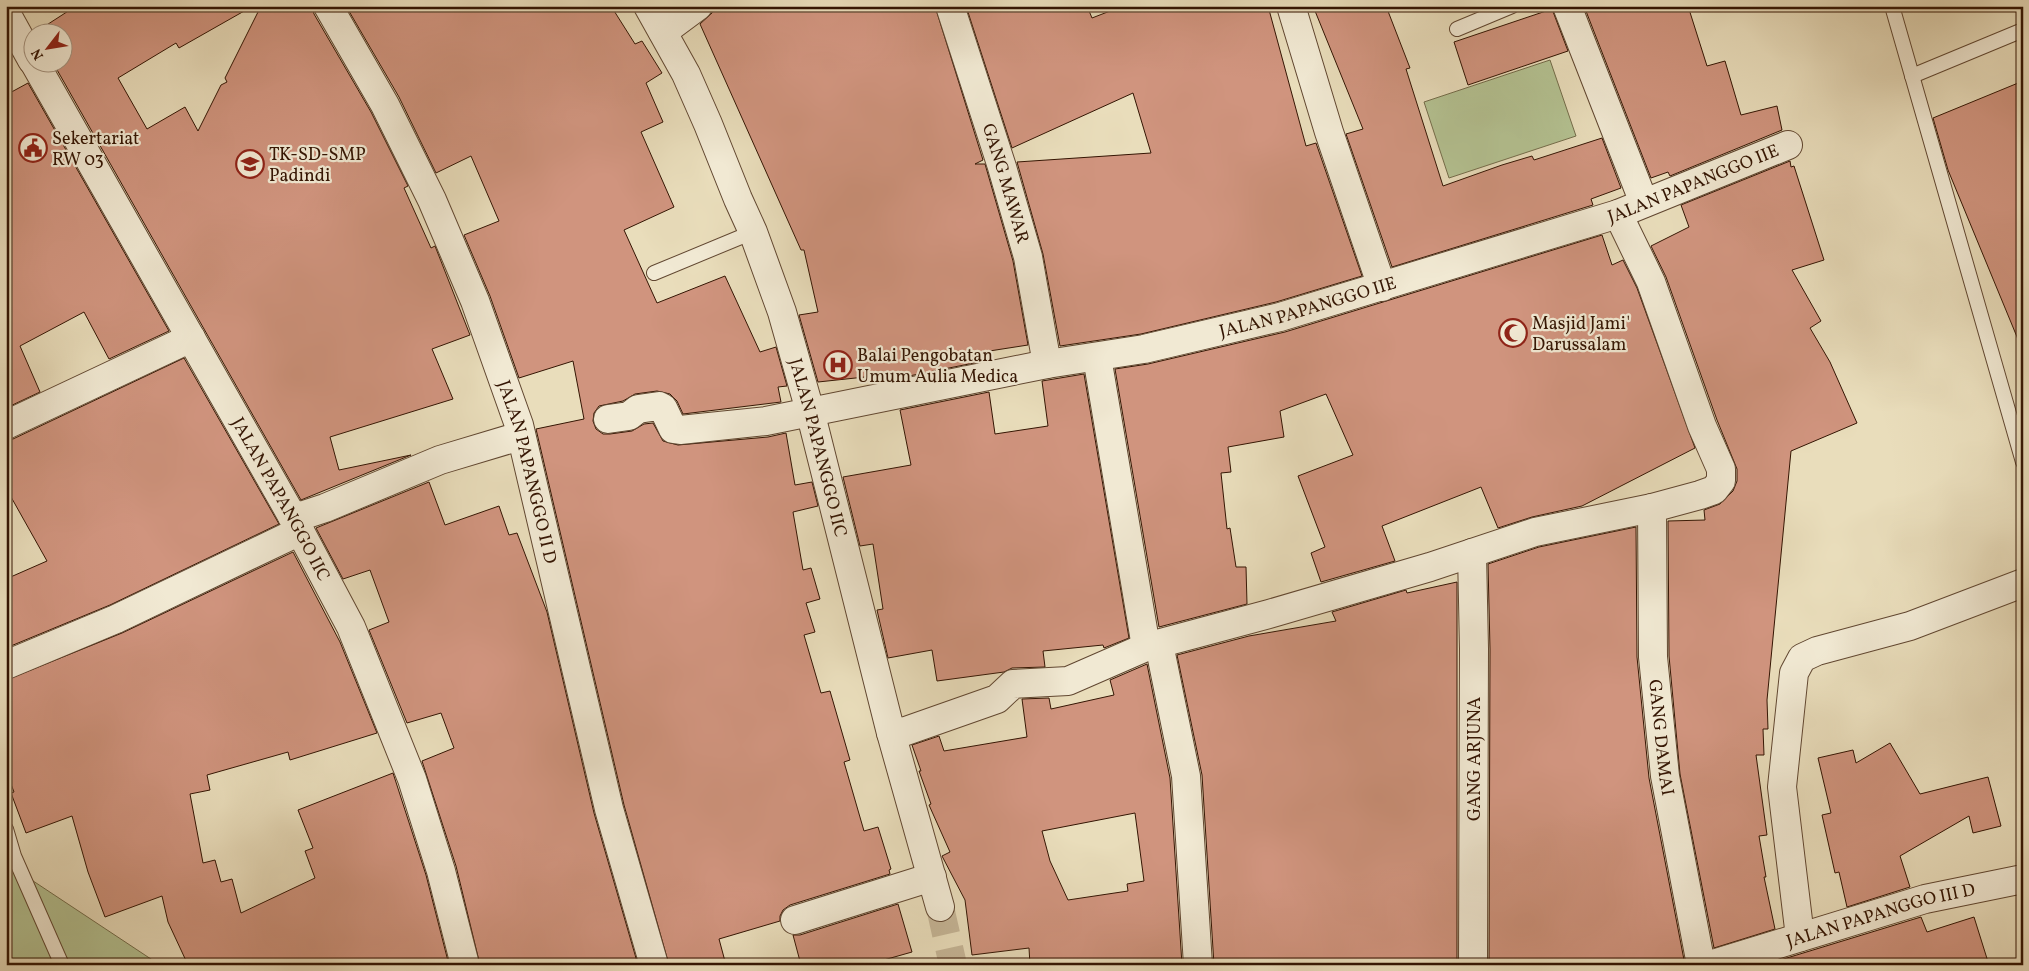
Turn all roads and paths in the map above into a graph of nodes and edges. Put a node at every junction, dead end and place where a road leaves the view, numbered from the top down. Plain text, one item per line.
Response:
1 (328, 6) edge
2 (648, 6) edge
3 (698, 6) edge
4 (950, 6) edge
5 (1291, 6) edge
6 (1512, 6) edge
7 (1567, 6) edge
8 (1892, 6) edge
9 (6, 13) edge
10 (1457, 29) dead end
11 (2023, 30) edge
12 (663, 32) junction
13 (22, 41) edge
14 (39, 72) edge
15 (1912, 76) junction
16 (1788, 145) dead end
17 (1644, 203) junction
18 (1618, 214) junction
19 (752, 232) junction
20 (654, 273) dead end
21 (1382, 287) junction
22 (191, 338) junction
23 (1097, 357) junction
24 (1046, 364) junction
25 (810, 410) junction
26 (608, 419) dead end
27 (6, 425) edge
28 (520, 436) junction
29 (2023, 462) edge
30 (1652, 508) junction
31 (296, 524) junction
32 (1472, 553) junction
33 (2023, 583) edge
34 (1153, 645) junction
35 (6, 665) edge
36 (891, 734) junction
37 (6, 829) edge
38 (932, 877) junction
39 (2023, 879) edge
40 (940, 907) tunnel mouth
41 (794, 920) dead end
42 (1800, 937) junction
43 (62, 965) edge
44 (465, 965) edge
45 (654, 965) edge
46 (1198, 965) edge
47 (1473, 965) edge
48 (1702, 965) edge
49 (1710, 965) edge

1 - 28 street, JALAN PAPANGGO II D
2 - 12 street, JALAN PAPANGGO IIC
3 - 12 street
4 - 24 street, GANG MAWAR
5 - 21 street
6 - 10 lane
7 - 17 street
8 - 15 lane
9 - 13 street, JALAN PAPANGGO IIC
11 - 15 lane
12 - 19 street, JALAN PAPANGGO IIC
14 - 22 street, JALAN PAPANGGO IIC
15 - 29 lane
16 - 17 street, JALAN PAPANGGO IIE
17 - 18 street, JALAN PAPANGGO IIE
18 - 21 street, JALAN PAPANGGO IIE
18 - 30 street
19 - 20 lane
19 - 25 street, JALAN PAPANGGO IIC
21 - 23 street, JALAN PAPANGGO IIE
22 - 27 street
22 - 31 street, JALAN PAPANGGO IIC
23 - 24 street, JALAN PAPANGGO IIE
23 - 34 street
24 - 25 street, JALAN PAPANGGO IIE
25 - 26 street, JALAN PAPANGGO IIE
25 - 36 street, JALAN PAPANGGO IIC
28 - 31 street
28 - 45 street, JALAN PAPANGGO II D
30 - 32 street
30 - 48 street, GANG DAMAI
31 - 35 street
31 - 44 street, JALAN PAPANGGO IIC
32 - 34 street
32 - 47 street, GANG ARJUNA
33 - 42 street
34 - 36 street
34 - 46 street
36 - 38 street, JALAN PAPANGGO IIC
37 - 43 lane
38 - 40 street, JALAN PAPANGGO IIC
38 - 41 street
39 - 42 street, JALAN PAPANGGO III D
42 - 49 street, JALAN PAPANGGO III D

